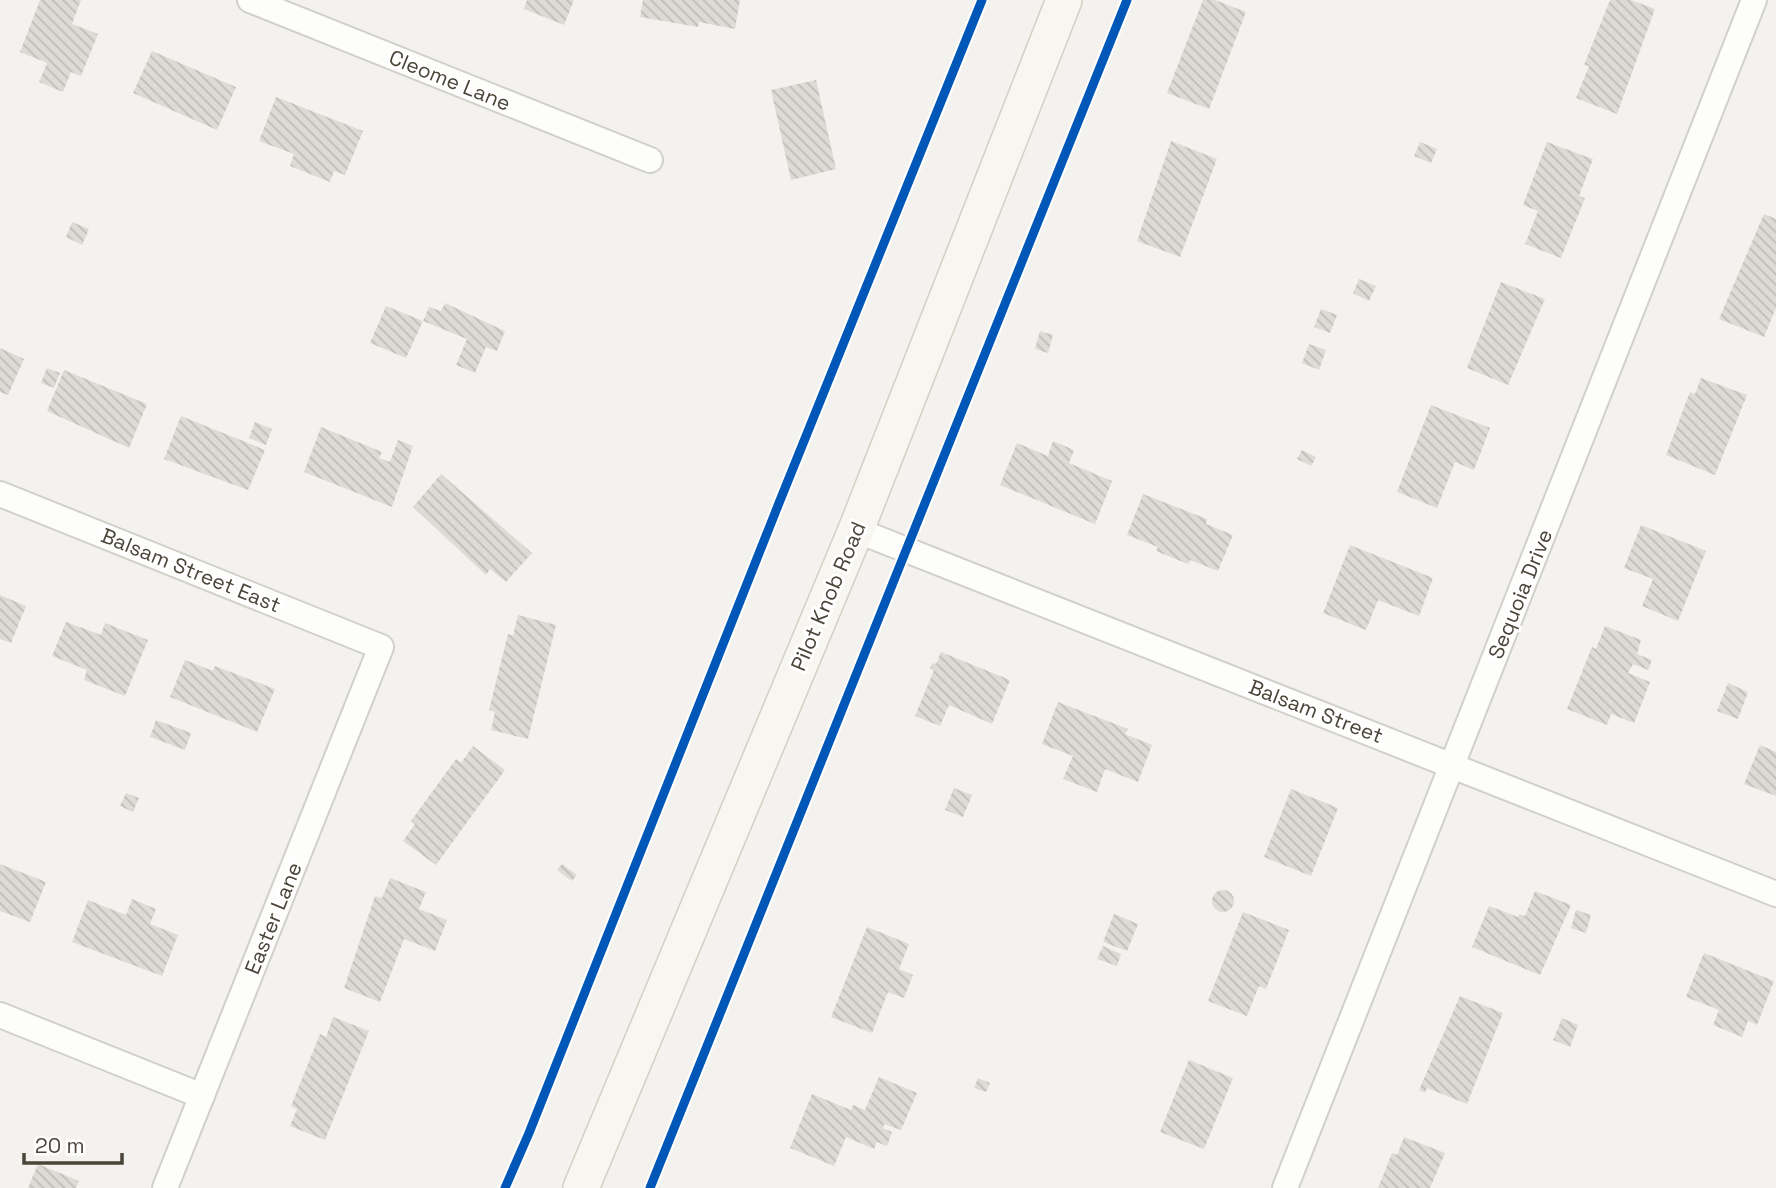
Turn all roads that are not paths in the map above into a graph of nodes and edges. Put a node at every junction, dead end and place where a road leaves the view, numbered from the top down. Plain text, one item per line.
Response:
1 (250, 0) edge
2 (1064, 0) edge
3 (1754, 0) edge
4 (649, 160) dead end
5 (0, 494) edge
6 (856, 530) junction
7 (381, 647) joint
8 (1452, 764) junction
9 (1776, 894) edge
10 (0, 1015) edge
11 (202, 1096) junction
12 (165, 1188) edge
13 (581, 1188) edge
14 (1285, 1188) edge

1 - 4 street, Cleome Lane
2 - 6 main road, Pilot Knob Road
3 - 8 street, Sequoia Drive
5 - 7 street, Balsam Street East
6 - 8 street, Balsam Street
6 - 13 main road, Pilot Knob Road
7 - 11 street, Easter Lane
8 - 9 street, Balsam Street
8 - 14 street, Sequoia Drive
10 - 11 street
11 - 12 street, Easter Lane

